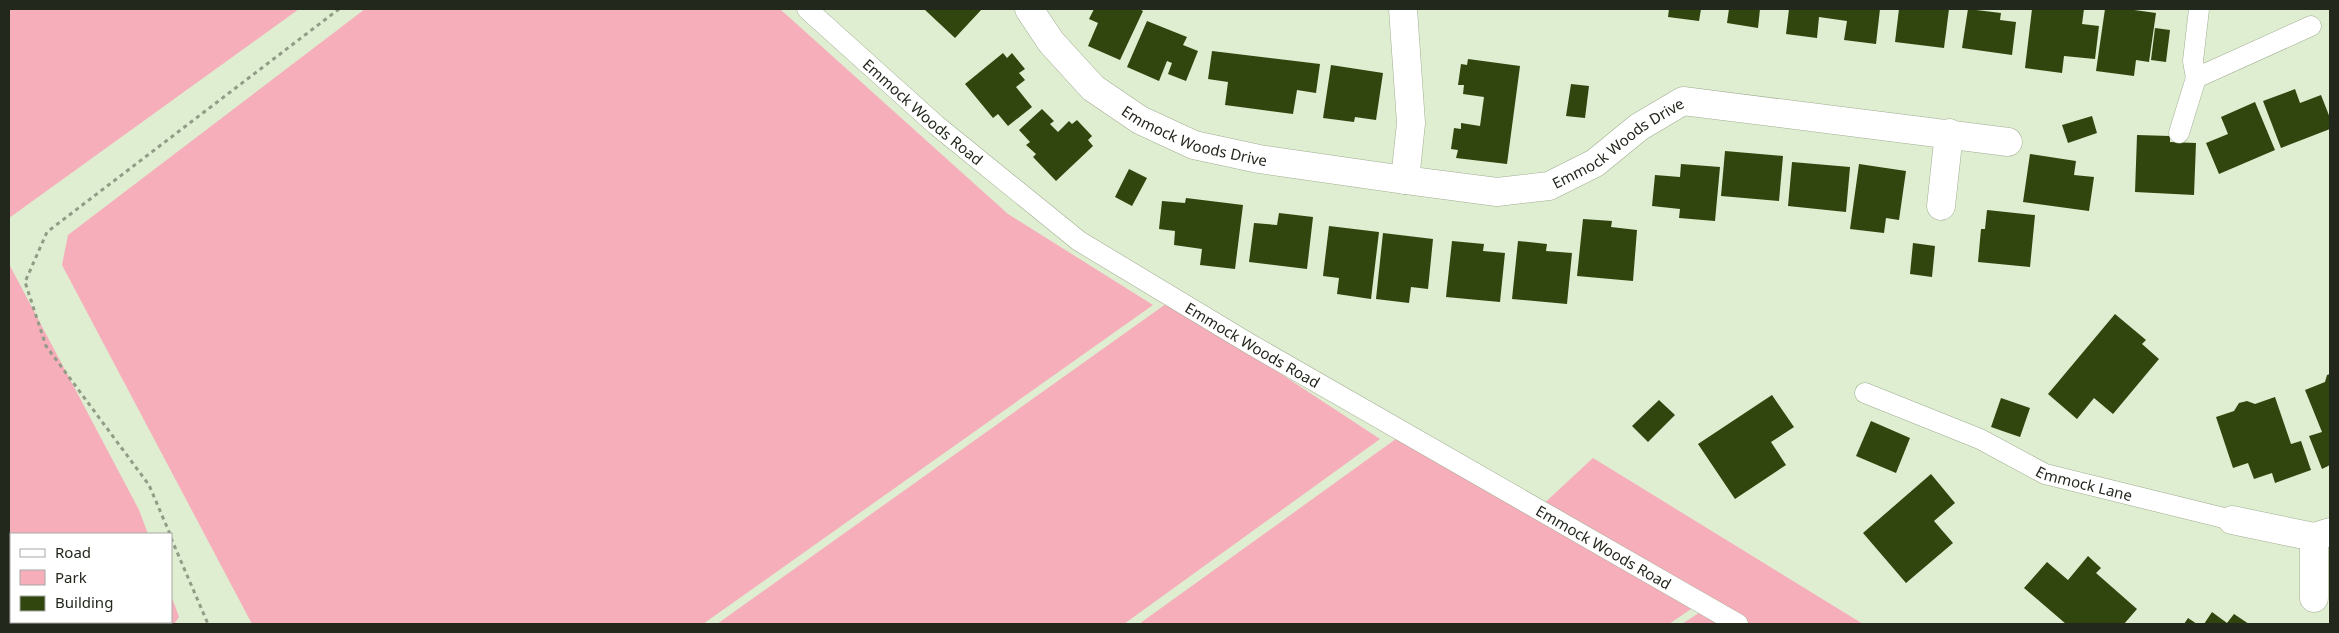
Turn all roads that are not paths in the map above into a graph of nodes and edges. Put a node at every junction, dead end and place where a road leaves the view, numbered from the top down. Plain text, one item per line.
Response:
1 (807, 9) edge
2 (1029, 9) edge
3 (1403, 9) edge
4 (2199, 9) edge
5 (2311, 26) dead end
6 (2196, 78) junction
7 (1949, 133) junction
8 (2179, 133) dead end
9 (2008, 142) dead end
10 (1404, 180) junction
11 (1941, 206) dead end
12 (1865, 392) dead end
13 (2232, 520) joint
14 (2322, 535) edge
15 (2314, 598) dead end
16 (1738, 624) edge

1 - 16 lane, Emmock Woods Road
2 - 10 street, Emmock Woods Drive
3 - 10 street
4 - 6 lane
5 - 6 lane
6 - 8 lane
7 - 9 street, Emmock Woods Drive
7 - 10 street, Emmock Woods Drive
7 - 11 street
12 - 13 lane, Emmock Lane
13 - 14 street, Emmock Lane
14 - 15 street, Emmock Lane

